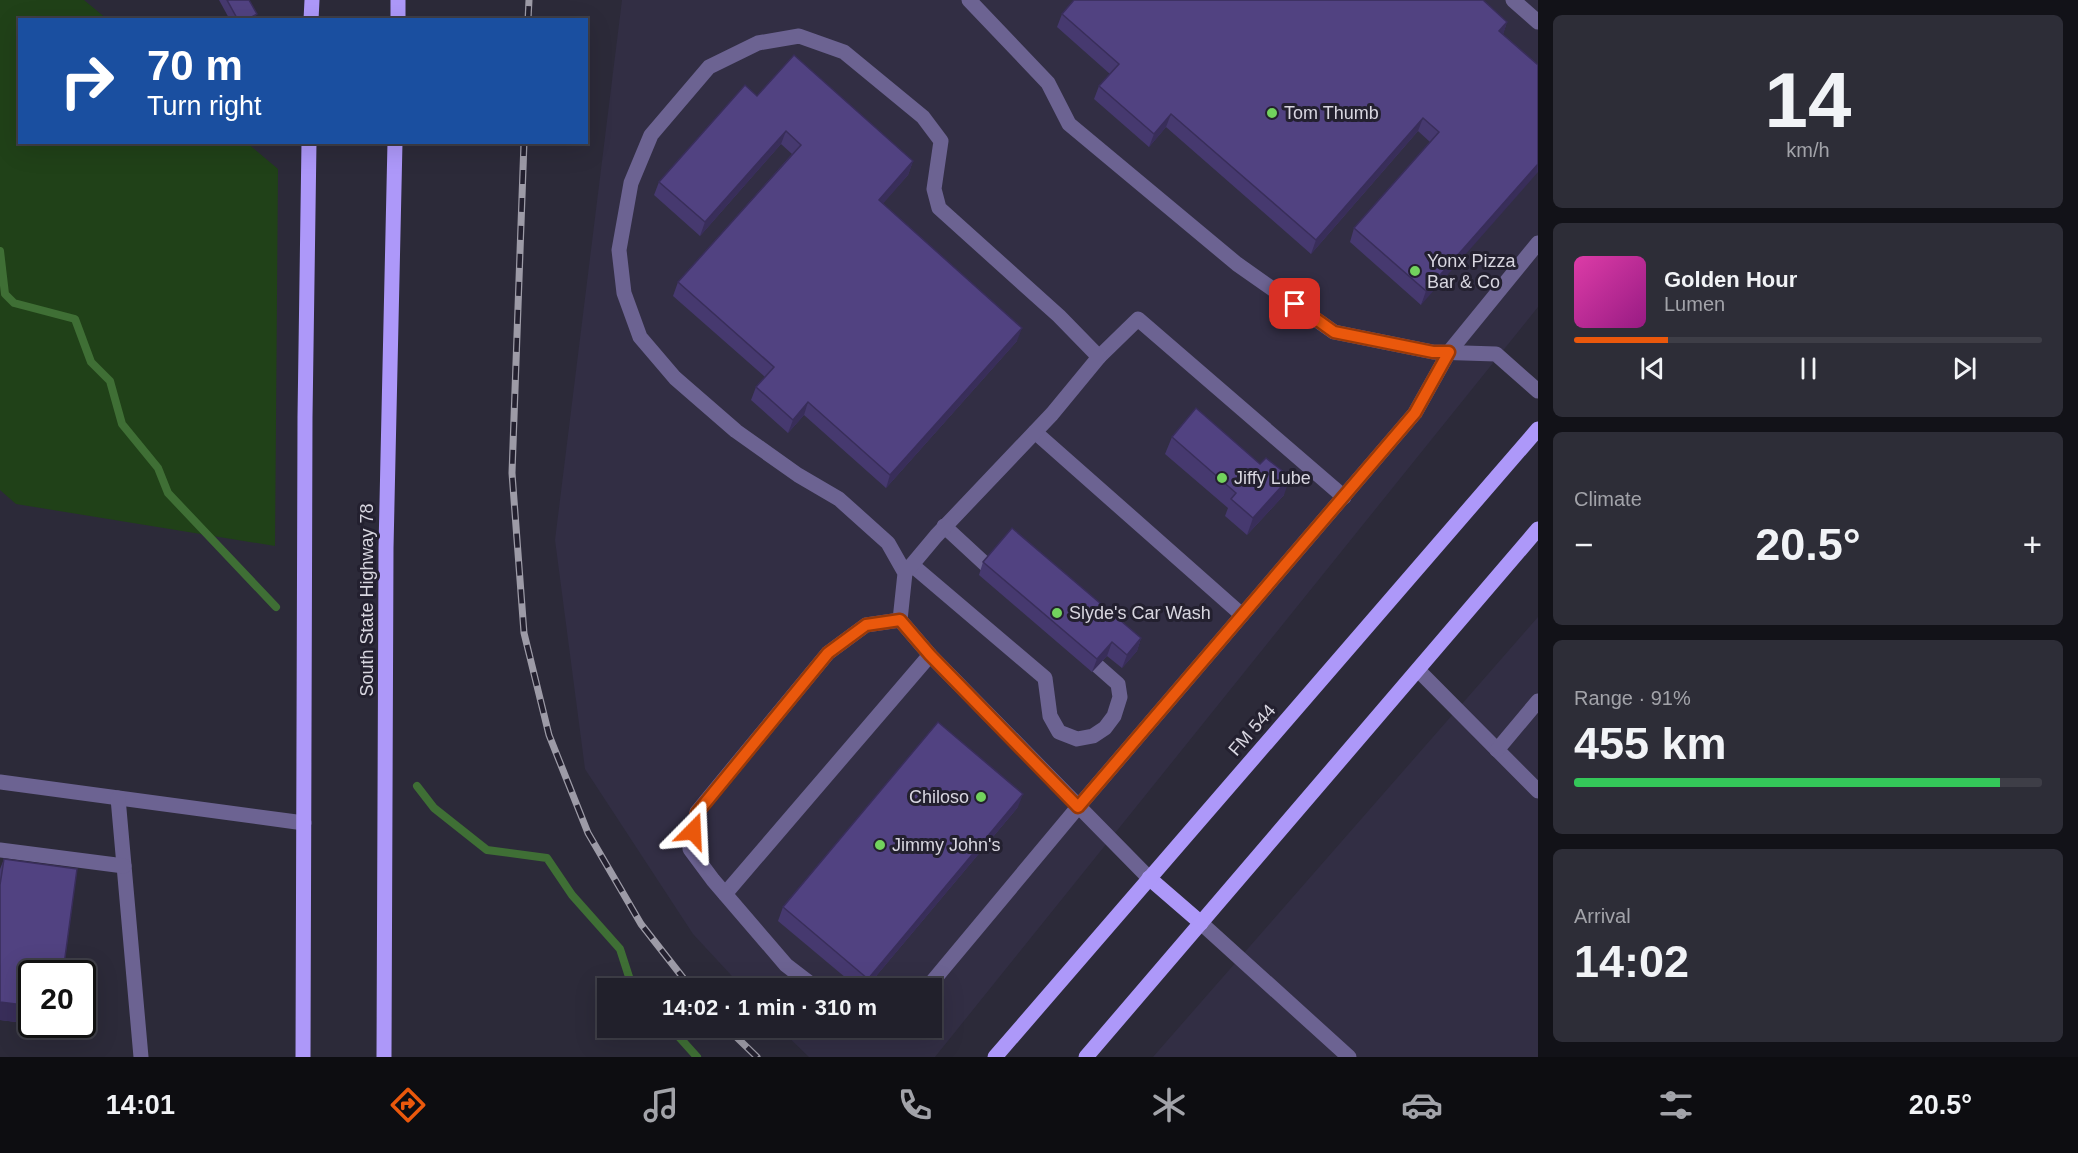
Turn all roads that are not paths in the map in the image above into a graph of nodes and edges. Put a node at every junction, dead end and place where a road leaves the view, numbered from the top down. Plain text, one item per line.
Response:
1 (312, 0) edge
2 (398, 0) edge
3 (969, 0) edge
4 (1513, 0) edge
5 (312, 18) edge
6 (398, 18) edge
7 (1538, 22) edge
8 (309, 144) edge
9 (395, 144) edge
10 (1538, 243) edge
11 (1449, 352) junction
12 (1099, 357) junction
13 (1538, 392) edge
14 (1538, 429) edge
15 (1035, 432) junction
16 (1344, 497) junction
17 (944, 526) junction
18 (1538, 529) edge
19 (908, 569) junction
20 (1005, 582) edge
21 (1242, 615) junction
22 (900, 620) junction
23 (1074, 645) edge
24 (930, 655) junction
25 (1418, 670) junction
26 (1538, 701) edge
27 (1497, 750) junction
28 (0, 782) edge
29 (1538, 791) edge
30 (118, 798) junction
31 (1078, 807) junction
32 (304, 823) junction
33 (0, 850) edge
34 (124, 866) junction
35 (1149, 878) junction
36 (725, 894) junction
37 (1201, 923) junction
38 (803, 978) edge
39 (935, 978) edge
40 (141, 1057) edge
41 (303, 1057) edge
42 (384, 1057) edge
43 (996, 1057) edge
44 (1086, 1057) edge
45 (1349, 1057) edge

1 - 5 main road
2 - 6 main road
3 - 11 lane
4 - 7 lane
8 - 32 main road
9 - 42 main road, South State Highway 78
10 - 11 lane
11 - 13 lane
11 - 16 lane
12 - 15 lane
12 - 16 lane
12 - 19 lane
14 - 35 main road, FM 544 / FM 544
15 - 17 lane
15 - 21 lane
16 - 21 lane
17 - 19 lane
17 - 20 lane
18 - 25 main road
19 - 22 lane
19 - 23 lane
21 - 31 lane
22 - 24 lane
22 - 36 lane
24 - 31 lane
24 - 36 lane
25 - 27 lane
25 - 37 main road
26 - 27 lane
27 - 29 lane
28 - 30 lane
30 - 32 lane
30 - 34 lane
31 - 35 lane
31 - 39 lane
32 - 41 main road
33 - 34 lane
34 - 40 lane
35 - 37 main road
35 - 43 main road, FM 544 / FM 544
36 - 38 lane
37 - 44 main road
37 - 45 lane

